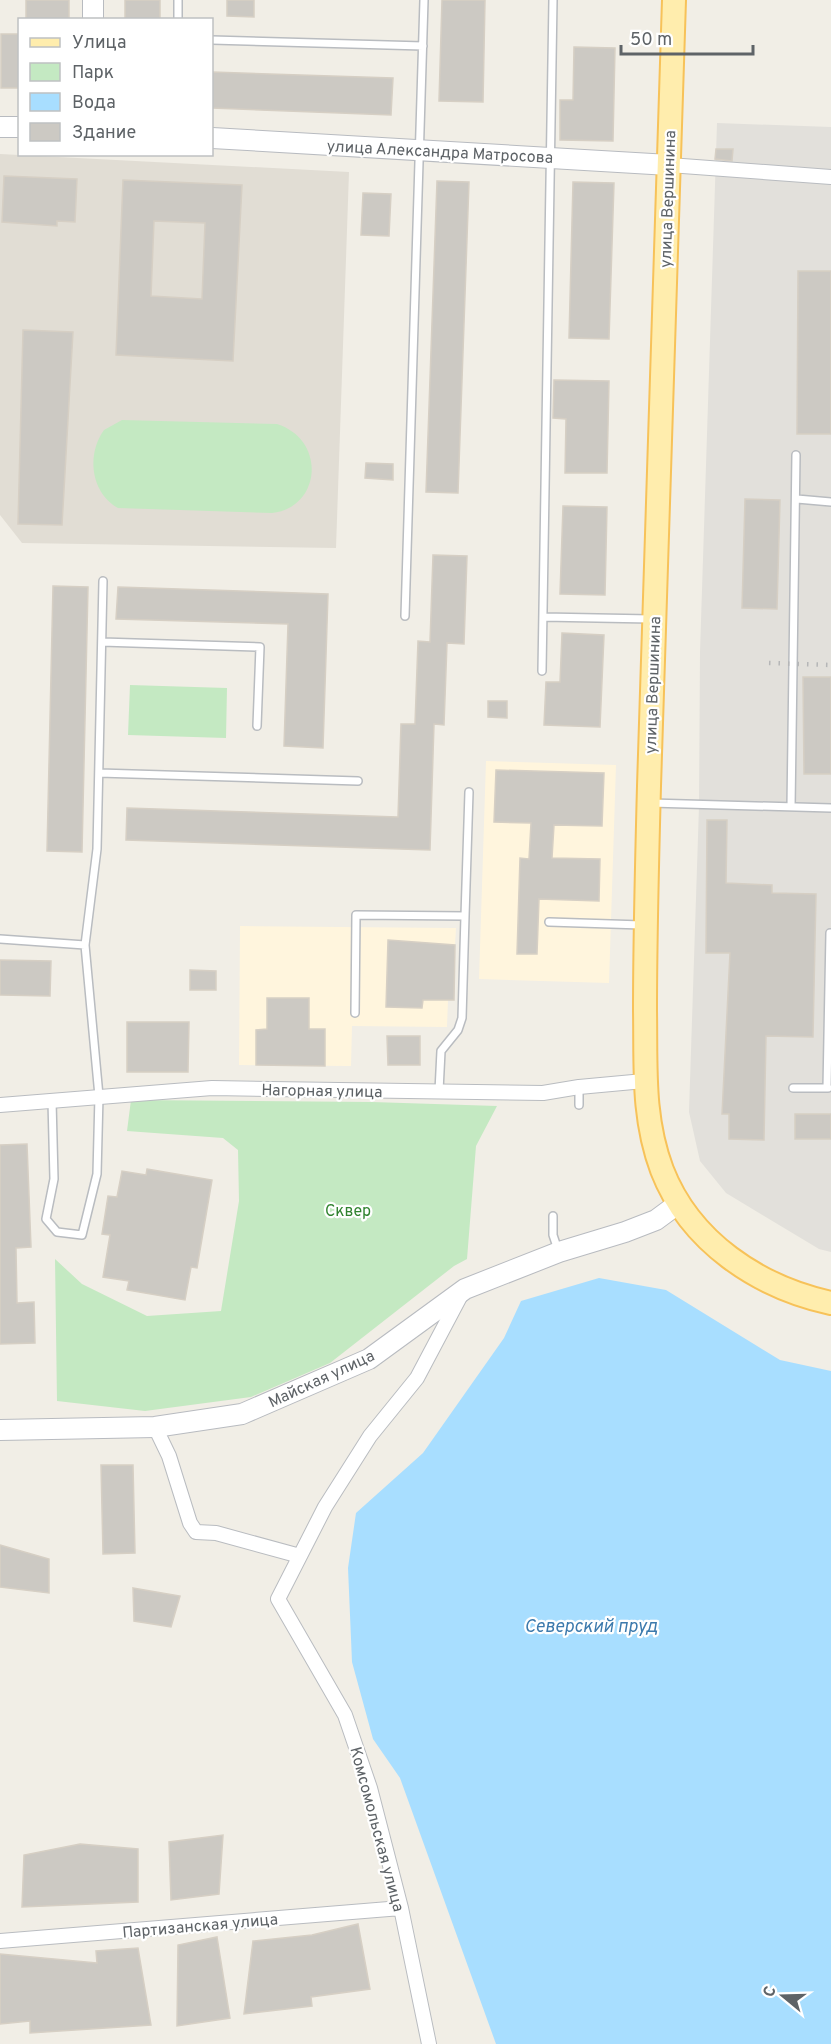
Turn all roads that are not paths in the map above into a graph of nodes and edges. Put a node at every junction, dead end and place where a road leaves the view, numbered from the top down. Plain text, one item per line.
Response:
1 (93, 0) edge
2 (178, 0) edge
3 (424, 0) edge
4 (553, 0) edge
5 (674, 0) edge
6 (93, 18) edge
7 (178, 18) edge
8 (213, 40) edge
9 (423, 46) junction
10 (0, 126) edge
11 (18, 128) edge
12 (213, 138) edge
13 (421, 150) junction
14 (549, 158) junction
15 (669, 165) junction
16 (831, 177) edge
17 (796, 455) dead end
18 (797, 499) junction
19 (831, 502) edge
20 (103, 581) dead end
21 (405, 616) dead end
22 (543, 617) junction
23 (654, 619) junction
24 (102, 642) junction
25 (542, 671) dead end
26 (257, 726) dead end
27 (99, 773) junction
28 (358, 781) dead end
29 (469, 792) dead end
30 (648, 803) junction
31 (791, 807) junction
32 (831, 808) edge
33 (465, 916) junction
34 (549, 922) dead end
35 (645, 925) junction
36 (830, 933) edge
37 (0, 939) edge
38 (86, 945) junction
39 (355, 1013) dead end
40 (644, 1081) junction
41 (579, 1087) junction
42 (793, 1088) dead end
43 (829, 1088) edge
44 (440, 1091) junction
45 (99, 1096) junction
46 (52, 1101) junction
47 (0, 1105) edge
48 (579, 1105) dead end
49 (679, 1203) junction
50 (553, 1216) dead end
51 (559, 1252) junction
52 (465, 1289) junction
53 (831, 1304) edge
54 (155, 1427) junction
55 (0, 1430) edge
56 (300, 1556) junction
57 (401, 1908) junction
58 (0, 1941) edge
59 (429, 2044) edge

1 - 6 street
2 - 7 lane
3 - 9 lane
4 - 14 lane
5 - 15 main road, улица Вершинина
8 - 9 lane
9 - 13 lane
10 - 11 street
12 - 13 street, улица Александра Матросова
13 - 14 street, улица Александра Матросова
13 - 21 lane
14 - 15 street, улица Александра Матросова
14 - 22 lane
15 - 16 street
15 - 23 main road, улица Вершинина
17 - 18 lane
18 - 19 lane
18 - 31 lane
20 - 24 lane
22 - 23 lane
22 - 25 lane
23 - 30 main road, улица Вершинина
24 - 26 lane
24 - 27 lane
27 - 28 lane
27 - 38 lane
29 - 33 lane
30 - 31 lane
30 - 35 main road, улица Вершинина
31 - 32 lane
33 - 39 lane
33 - 44 lane
34 - 35 lane
35 - 40 main road, улица Вершинина
36 - 43 lane
37 - 38 lane
38 - 45 lane
40 - 41 street, Нагорная улица
40 - 49 main road, улица Вершинина
41 - 44 street, Нагорная улица
41 - 48 lane
42 - 43 lane
44 - 45 street, Нагорная улица
45 - 46 street, Нагорная улица
45 - 46 lane
46 - 47 street, Нагорная улица
49 - 51 street, Майская улица
49 - 53 main road, улица Вершинина
50 - 51 lane
51 - 52 street, Майская улица
52 - 54 street, Майская улица
52 - 56 street, Комсомольская улица
54 - 55 street, Майская улица
54 - 56 street
56 - 57 street, Комсомольская улица
57 - 58 street, Партизанская улица
57 - 59 street, Комсомольская улица

